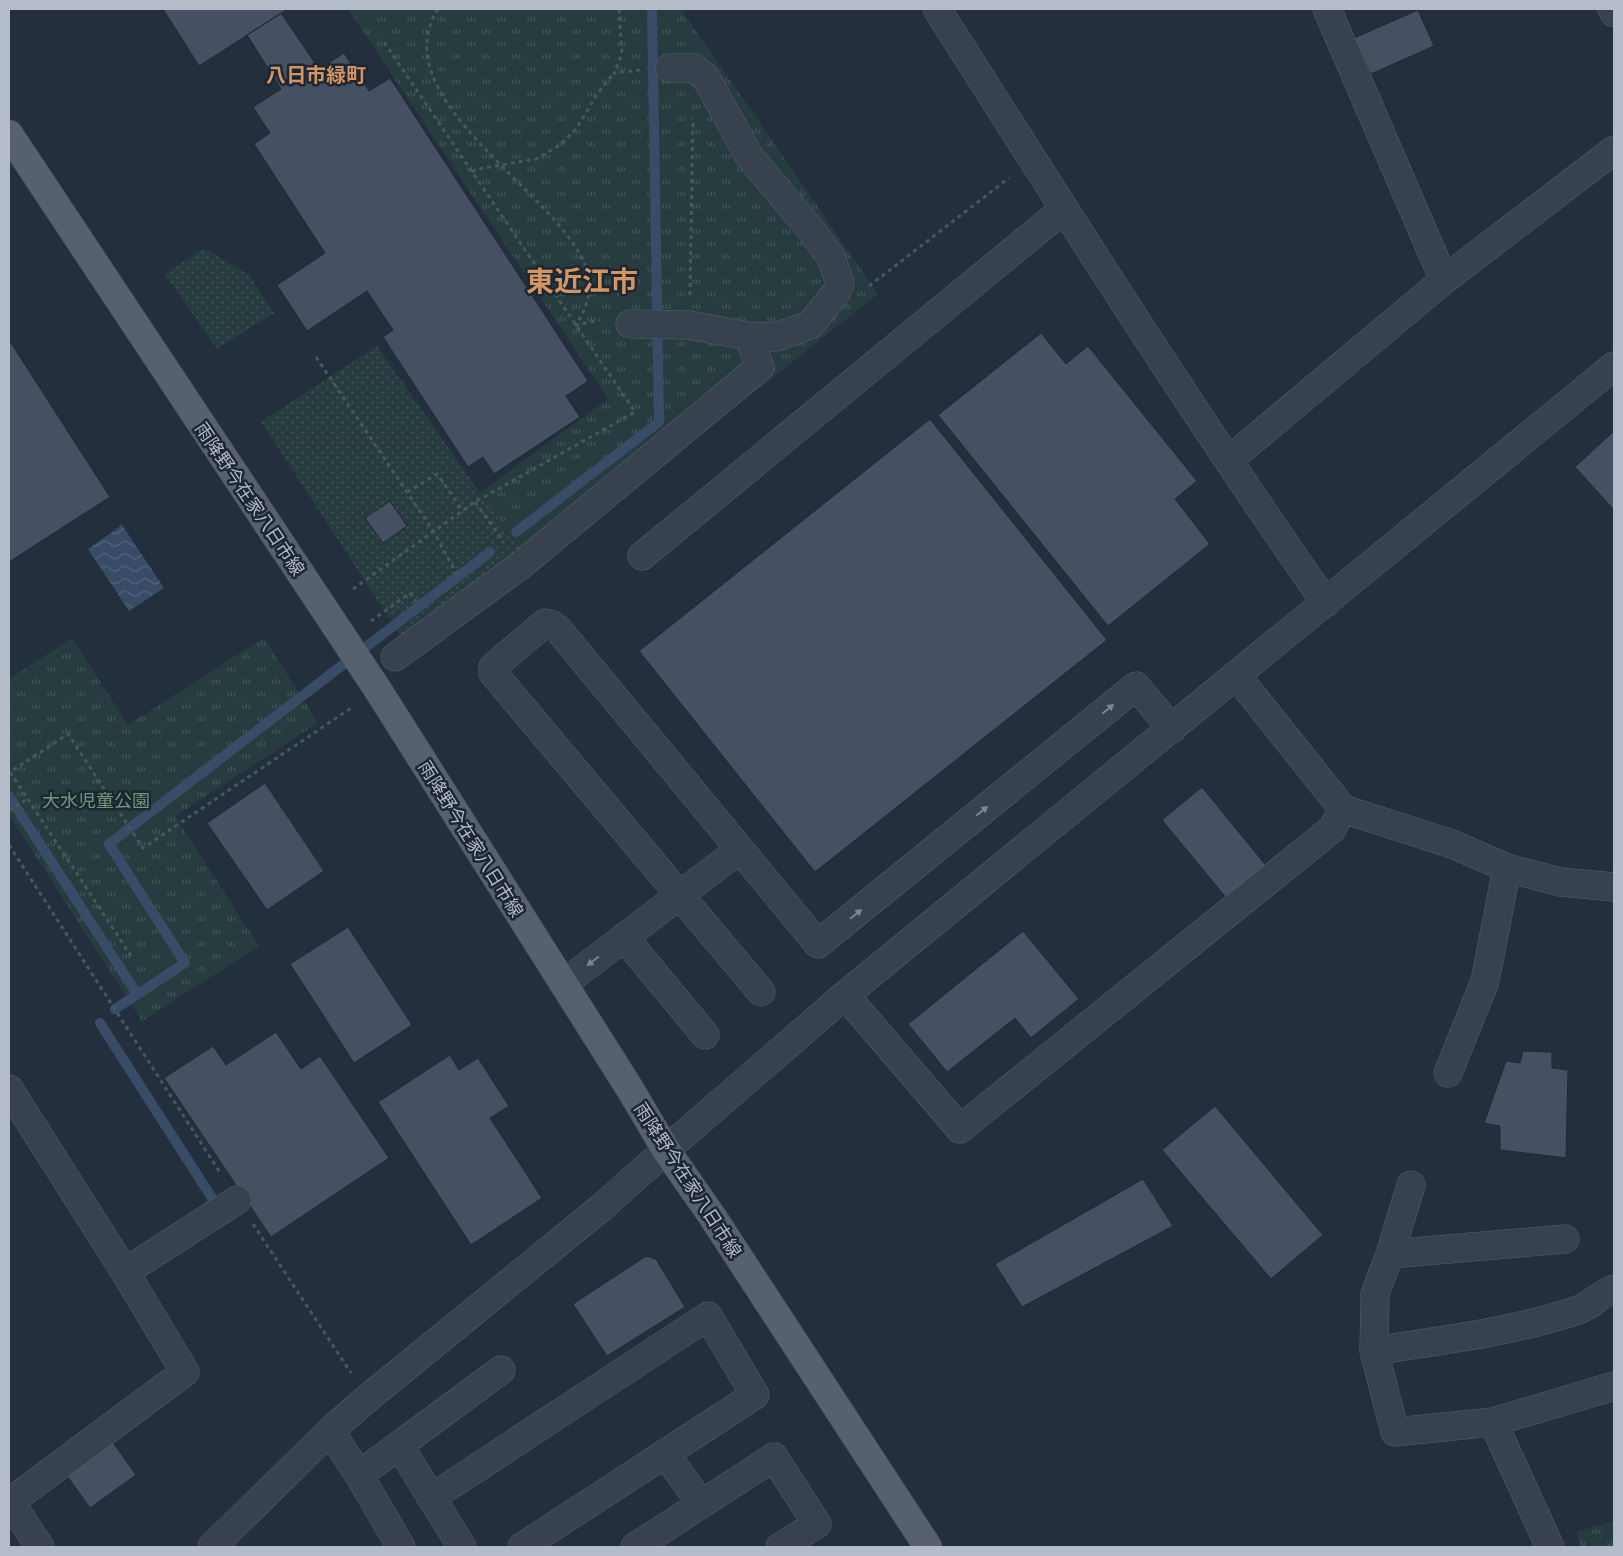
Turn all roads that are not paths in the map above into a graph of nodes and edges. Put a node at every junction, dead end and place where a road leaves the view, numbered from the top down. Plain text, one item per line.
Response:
1 (937, 9) edge
2 (1326, 9) edge
3 (1612, 9) edge
4 (1614, 13) edge
5 (682, 68) road end
6 (9, 134) edge
7 (1614, 150) edge
8 (1064, 209) junction
9 (1444, 280) junction
10 (630, 324) road end
11 (748, 336) junction
12 (1614, 366) edge
13 (1228, 460) junction
14 (642, 556) dead end
15 (1326, 603) junction
16 (396, 657) dead end
17 (1236, 675) junction
18 (1172, 729) junction
19 (1343, 809) junction
20 (739, 850) junction
21 (1507, 868) junction
22 (1614, 887) edge
23 (680, 894) junction
24 (624, 937) junction
25 (562, 984) junction
26 (761, 992) dead end
27 (845, 995) junction
28 (705, 1035) dead end
29 (1448, 1072) dead end
30 (9, 1089) edge
31 (666, 1150) junction
32 (1411, 1185) dead end
33 (237, 1200) road end
34 (1565, 1239) dead end
35 (1390, 1254) junction
36 (125, 1272) junction
37 (1614, 1289) edge
38 (1374, 1351) junction
39 (501, 1370) dead end
40 (1614, 1386) edge
41 (1493, 1422) junction
42 (330, 1431) junction
43 (399, 1445) junction
44 (665, 1453) junction
45 (359, 1476) junction
46 (431, 1498) junction
47 (10, 1501) edge
48 (701, 1504) junction
49 (40, 1547) edge
50 (212, 1547) edge
51 (401, 1547) edge
52 (462, 1547) edge
53 (522, 1547) edge
54 (635, 1547) edge
55 (780, 1547) edge
56 (928, 1547) edge
57 (1550, 1547) edge

1 - 8 street
2 - 9 street
3 - 4 street
5 - 11 street
6 - 25 main road, 雨降野今在家八日市線
7 - 9 street
8 - 13 street
8 - 14 street
9 - 13 street
10 - 11 street
11 - 16 street
12 - 15 street
13 - 15 street
15 - 17 street
17 - 18 street
17 - 19 street
20 -> 18 street
18 - 27 street
19 - 21 street
19 - 27 street
20 - 23 street
20 - 23 street
21 - 22 street
21 - 29 street
23 - 24 street
23 - 26 street
24 -> 25 street
24 - 28 street
25 - 31 main road, 雨降野今在家八日市線
27 - 31 street
30 - 36 street
31 - 42 street
31 - 56 main road, 雨降野今在家八日市線
32 - 35 street
33 - 36 street
34 - 35 street
35 - 38 street
36 - 47 street
37 - 38 street
38 - 41 street
39 - 43 street
40 - 41 street
41 - 57 street
42 - 45 street
42 - 50 street
43 - 45 street
43 - 46 street
44 - 46 street
44 - 48 street
44 - 53 street
45 - 51 street
46 - 52 street
47 - 49 street
48 - 54 street
48 - 55 street

